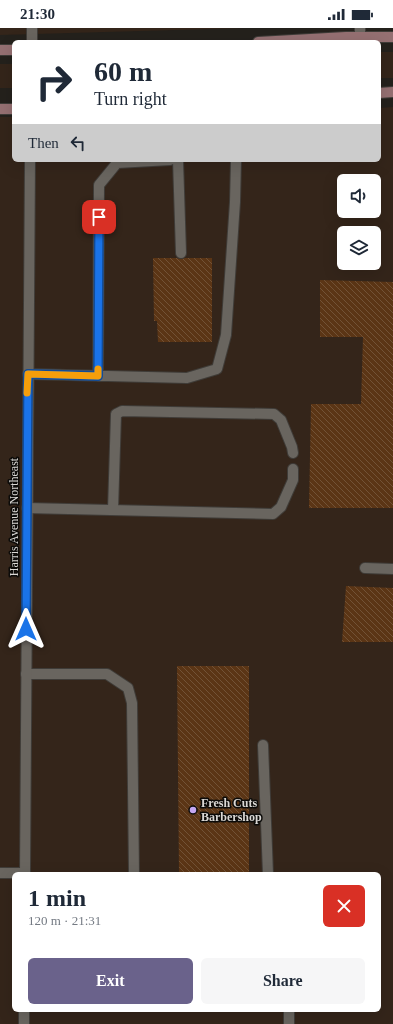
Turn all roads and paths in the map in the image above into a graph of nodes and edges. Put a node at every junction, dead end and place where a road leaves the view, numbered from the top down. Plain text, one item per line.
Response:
1 (32, 28) edge
2 (360, 33) edge
3 (393, 37) edge
4 (32, 40) edge
5 (281, 40) edge
6 (0, 50) edge
7 (12, 50) edge
8 (393, 92) edge
9 (381, 93) edge
10 (12, 108) edge
11 (0, 109) edge
12 (30, 162) edge
13 (135, 162) edge
14 (178, 162) edge
15 (236, 162) edge
16 (181, 253) dead end
17 (28, 374) junction
18 (98, 376) junction
19 (292, 453) dead end
20 (293, 468) dead end
21 (27, 508) junction
22 (114, 510) junction
23 (365, 568) dead end
24 (393, 569) edge
25 (26, 674) junction
26 (263, 745) dead end
27 (25, 872) edge
28 (134, 872) edge
29 (268, 872) edge
30 (0, 873) edge
31 (12, 873) edge
32 (24, 1012) edge
33 (289, 1012) edge
34 (24, 1024) edge
35 (289, 1024) edge

1 - 4 street
2 - 3 street
2 - 5 street
6 - 7 street
8 - 9 street
10 - 11 street
12 - 17 street, Harris Avenue Northeast
13 - 18 street
14 - 16 street
15 - 18 street
17 - 18 street
17 - 21 street, Harris Avenue Northeast
19 - 22 street
20 - 22 street
21 - 22 street
21 - 25 street, Harris Avenue Northeast
23 - 24 street
25 - 27 street, Harris Avenue Northeast
25 - 28 street
26 - 29 street
30 - 31 street
32 - 34 street
33 - 35 street

